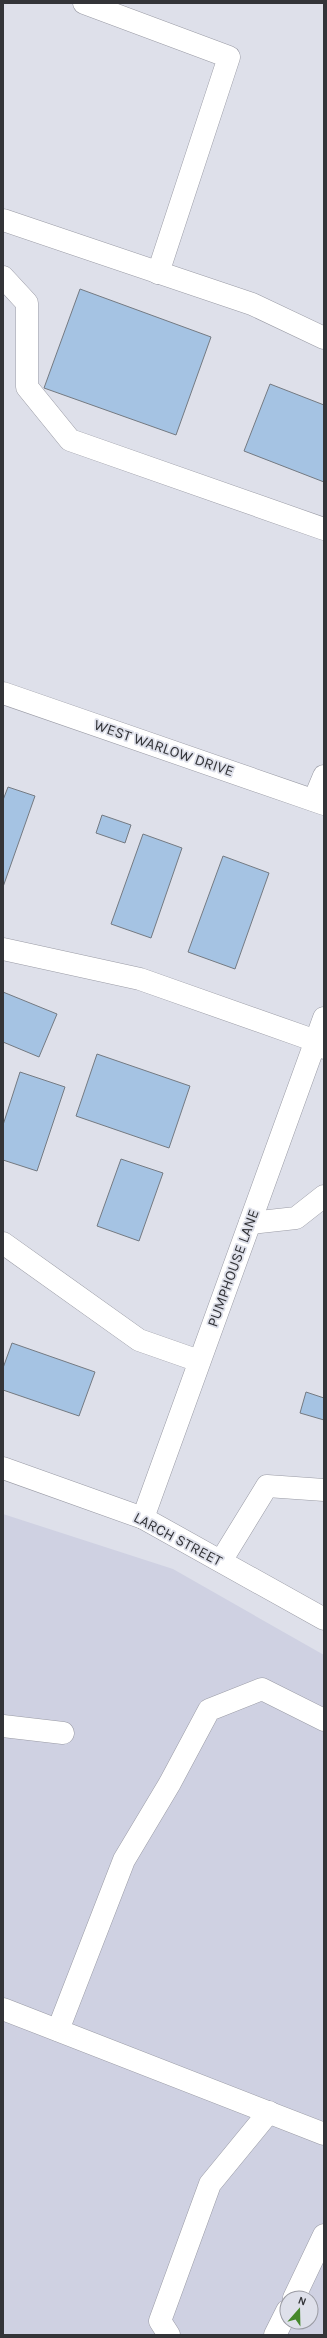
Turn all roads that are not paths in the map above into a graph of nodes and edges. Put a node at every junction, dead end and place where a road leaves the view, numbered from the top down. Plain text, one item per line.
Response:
1 (84, 3) edge
2 (3, 220) edge
3 (158, 273) junction
4 (3, 277) edge
5 (324, 338) edge
6 (324, 529) edge
7 (3, 693) edge
8 (324, 776) edge
9 (319, 802) edge
10 (3, 949) edge
11 (324, 1018) edge
12 (320, 1044) edge
13 (324, 1196) edge
14 (250, 1223) junction
15 (3, 1243) edge
16 (199, 1361) junction
17 (3, 1468) edge
18 (324, 1490) edge
19 (143, 1518) junction
20 (221, 1562) junction
21 (324, 1619) edge
22 (324, 1720) edge
23 (3, 1726) edge
24 (63, 1733) dead end
25 (3, 2009) edge
26 (58, 2030) junction
27 (269, 2112) junction
28 (324, 2134) edge
29 (324, 2235) edge
30 (298, 2290) edge
31 (169, 2335) edge

1 - 3 street
2 - 3 street
3 - 5 street
4 - 6 street
7 - 9 street, WEST WARLOW DRIVE
8 - 9 street
10 - 12 street
11 - 12 street, PUMPHOUSE LANE
12 - 14 street, PUMPHOUSE LANE
13 - 14 street
14 - 16 street, PUMPHOUSE LANE
15 - 16 street
16 - 19 street, PUMPHOUSE LANE
17 - 19 street, LARCH STREET
18 - 20 street
19 - 20 street, LARCH STREET
20 - 21 street, LARCH STREET
22 - 26 street
23 - 24 street
25 - 26 street
26 - 27 street
27 - 28 street
27 - 31 street
29 - 30 street

